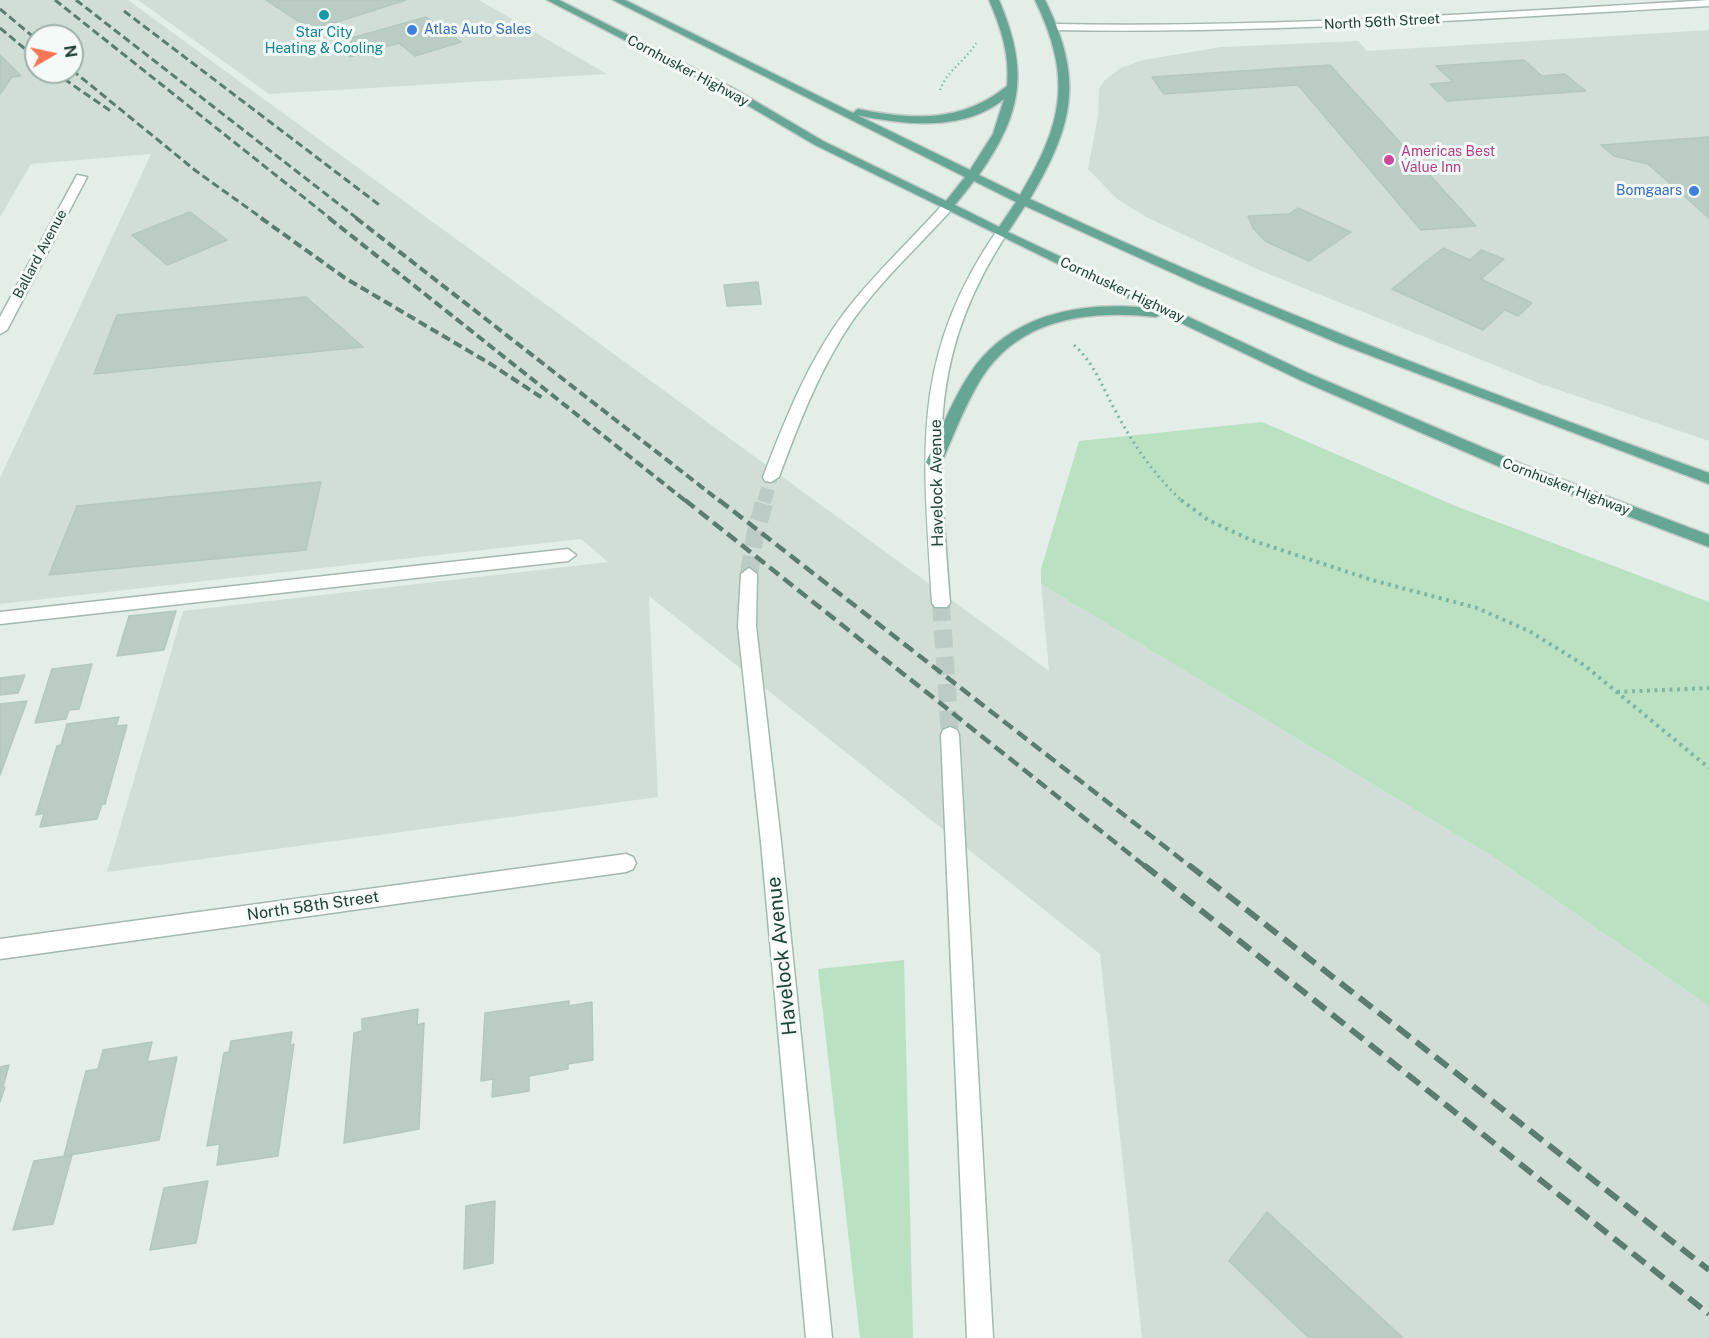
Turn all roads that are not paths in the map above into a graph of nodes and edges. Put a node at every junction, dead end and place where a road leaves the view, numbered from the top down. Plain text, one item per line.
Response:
1 (552, 0) edge
2 (618, 0) edge
3 (994, 0) edge
4 (1040, 0) edge
5 (1709, 3) edge
6 (1054, 27) junction
7 (1014, 86) junction
8 (827, 105) junction
9 (81, 177) dead end
10 (973, 177) junction
11 (1022, 201) junction
12 (949, 205) junction
13 (1002, 232) junction
14 (1181, 317) junction
15 (0, 330) edge
16 (934, 462) junction
17 (771, 477) tunnel mouth
18 (1709, 479) edge
19 (1709, 541) edge
20 (568, 555) dead end
21 (749, 574) tunnel mouth
22 (941, 603) tunnel mouth
23 (0, 618) edge
24 (950, 735) tunnel mouth
25 (626, 863) dead end
26 (0, 949) edge
27 (819, 1338) edge
28 (981, 1338) edge

1 - 12 main road, Cornhusker Highway
2 - 8 main road, Cornhusker Highway
3 - 7 main road
4 - 6 main road
5 - 6 main road, North 56th Street
6 - 11 main road
7 - 8 main road
7 - 10 main road
8 - 10 main road, Cornhusker Highway
9 - 15 main road, Ballard Avenue
10 - 11 main road, Cornhusker Highway
10 - 12 main road
11 - 13 main road
11 - 18 main road, Cornhusker Highway
12 - 13 main road, Cornhusker Highway
12 - 17 main road
13 - 14 main road, Cornhusker Highway
13 - 16 main road, Havelock Avenue
14 - 16 main road
14 - 19 main road, Cornhusker Highway
16 - 22 main road, Havelock Avenue
20 - 23 main road
21 - 27 main road, Havelock Avenue
24 - 28 main road
25 - 26 main road, North 58th Street

